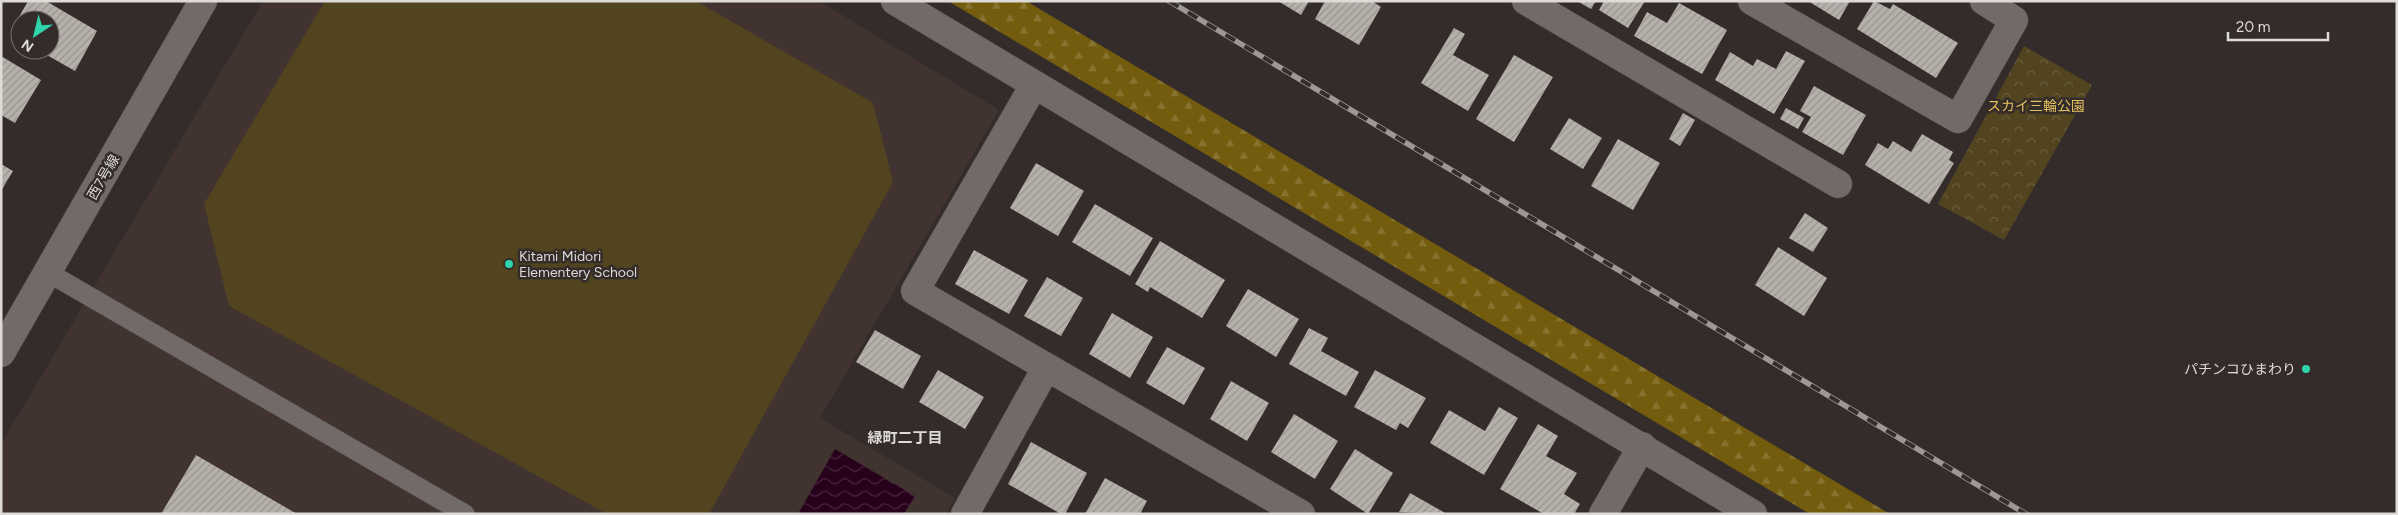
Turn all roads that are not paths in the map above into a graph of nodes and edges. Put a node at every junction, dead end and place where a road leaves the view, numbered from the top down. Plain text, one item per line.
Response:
1 (203, 1) edge
2 (895, 1) edge
3 (1526, 1) edge
4 (1752, 1) edge
5 (1984, 1) edge
6 (1034, 85) junction
7 (1838, 184) dead end
8 (49, 273) junction
9 (1, 353) edge
10 (1046, 368) junction
11 (1642, 446) junction
12 (466, 514) edge
13 (965, 514) edge
14 (1301, 514) edge
15 (1603, 514) edge
16 (1753, 514) edge

1 - 8 street, 西7号線
2 - 6 street
3 - 7 street
4 - 5 street
6 - 10 street
6 - 11 street
8 - 9 street, 西7号線
8 - 12 lane
10 - 13 street
10 - 14 street
11 - 15 street
11 - 16 street

